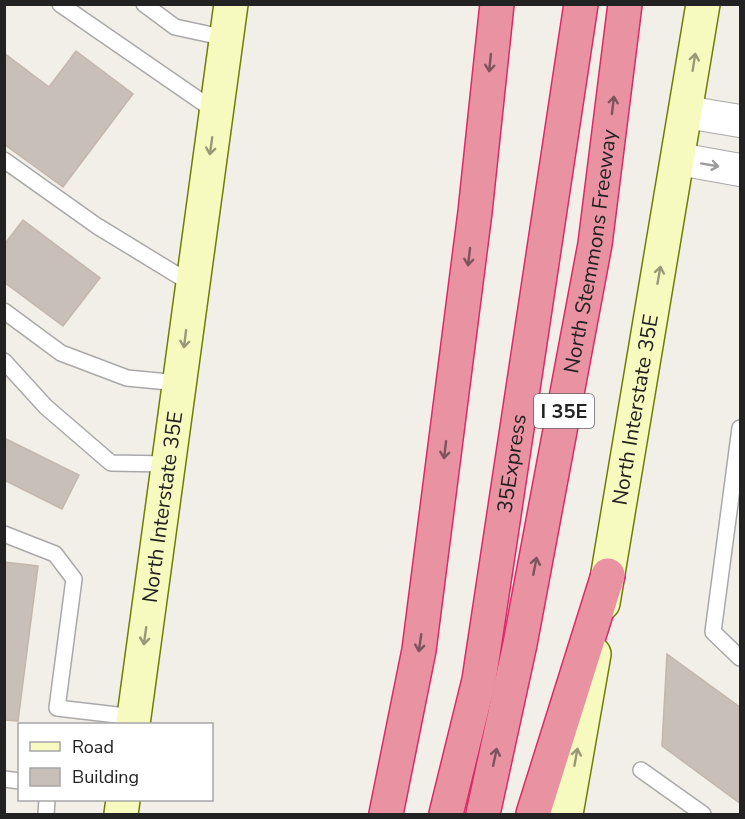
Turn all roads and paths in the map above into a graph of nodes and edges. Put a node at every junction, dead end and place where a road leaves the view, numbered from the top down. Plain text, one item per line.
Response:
1 (60, 4) edge
2 (144, 4) edge
3 (231, 4) edge
4 (496, 4) edge
5 (580, 4) edge
6 (626, 4) edge
7 (703, 4) edge
8 (226, 38) junction
9 (215, 111) junction
10 (686, 112) junction
11 (741, 121) edge
12 (679, 159) junction
13 (4, 160) edge
14 (741, 170) edge
15 (192, 284) junction
16 (4, 311) edge
17 (4, 361) edge
18 (179, 383) junction
19 (741, 429) edge
20 (168, 464) junction
21 (4, 534) edge
22 (608, 575) junction
23 (741, 658) edge
24 (57, 708) junction
25 (134, 721) edge
26 (55, 723) edge
27 (641, 770) dead end
28 (386, 814) edge
29 (446, 814) edge
30 (483, 814) edge
31 (533, 814) edge
32 (566, 814) edge
33 (703, 814) edge

1 - 9 lane
2 - 8 lane
3 - 8 main road, North Interstate 35E
4 -> 28 highway
5 - 29 highway, 35Express
30 -> 6 highway, North Stemmons Freeway / I 35E
10 -> 7 main road, North Interstate 35E
8 - 9 main road, North Interstate 35E
9 -> 15 main road, North Interstate 35E
10 - 11 street
10 - 12 main road, North Interstate 35E
12 -> 14 street
22 -> 12 main road, North Interstate 35E
13 - 15 lane
15 -> 18 main road, North Interstate 35E
16 - 18 lane
17 - 20 lane
18 - 20 main road, North Interstate 35E
19 - 23 lane
20 -> 25 main road, North Interstate 35E
21 - 24 lane
22 - 31 highway
32 -> 22 main road, North Interstate 35E
24 - 25 lane
24 - 26 lane
27 - 33 lane

